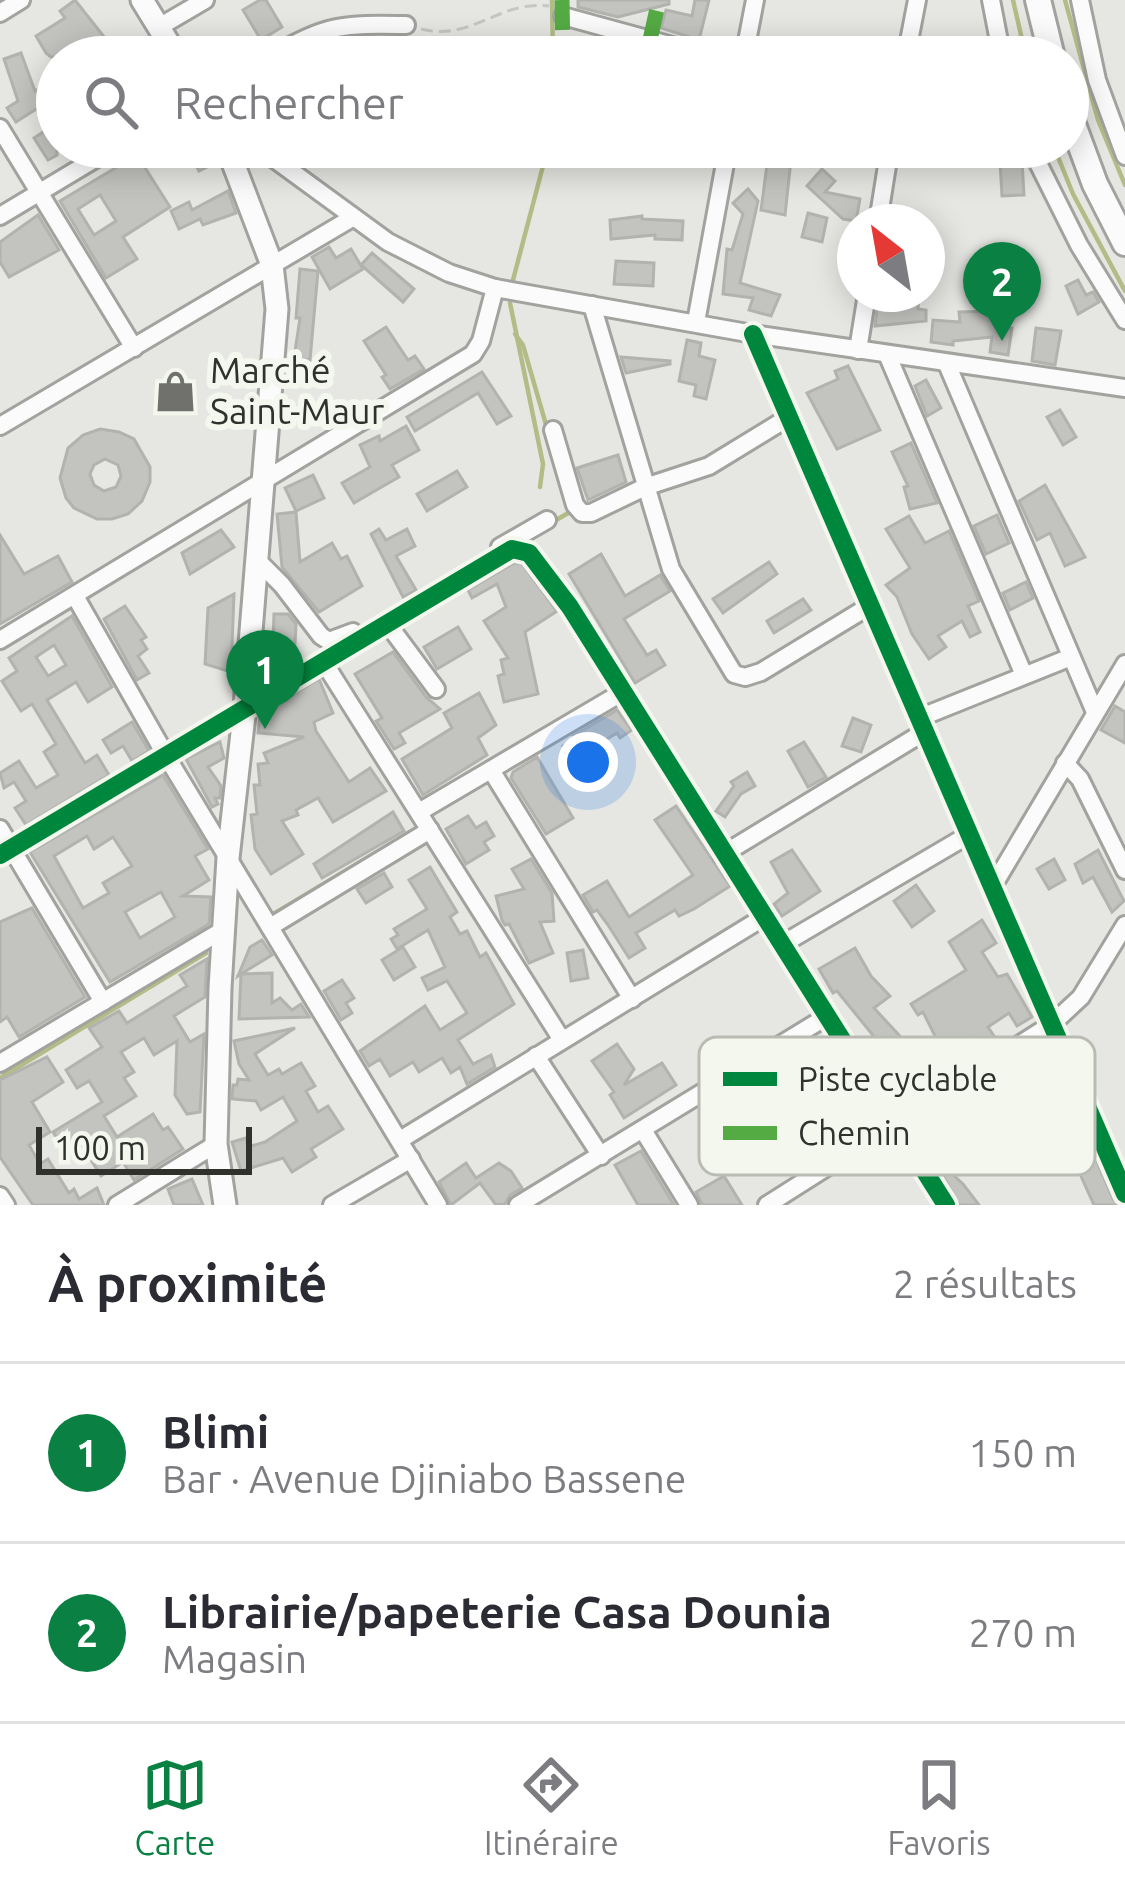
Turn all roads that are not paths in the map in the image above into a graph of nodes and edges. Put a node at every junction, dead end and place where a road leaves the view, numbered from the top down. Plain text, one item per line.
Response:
1 (20, 0) edge
2 (142, 0) edge
3 (205, 0) edge
4 (754, 0) edge
5 (917, 0) edge
6 (991, 0) edge
7 (1038, 0) edge
8 (1080, 0) edge
9 (0, 13) edge
10 (563, 16) dead end
11 (406, 25) road end
12 (159, 28) junction
13 (164, 36) edge
14 (310, 36) edge
15 (636, 36) edge
16 (748, 36) edge
17 (911, 36) edge
18 (998, 36) edge
19 (1047, 36) edge
20 (1085, 36) edge
21 (1089, 49) edge
22 (1125, 99) edge
23 (1107, 111) junction
24 (0, 128) edge
25 (1125, 156) edge
26 (79, 168) edge
27 (234, 168) edge
28 (285, 168) edge
29 (724, 168) edge
30 (887, 168) edge
31 (1040, 168) edge
32 (1089, 168) edge
33 (37, 193) junction
34 (881, 204) edge
35 (0, 216) edge
36 (352, 218) junction
37 (1125, 243) edge
38 (272, 265) junction
39 (495, 288) junction
40 (592, 305) junction
41 (864, 312) edge
42 (1125, 320) edge
43 (696, 322) junction
44 (754, 334) junction
45 (134, 348) junction
46 (858, 350) junction
47 (886, 354) junction
48 (946, 364) junction
49 (1125, 388) edge
50 (789, 417) junction
51 (0, 426) edge
52 (553, 430) dead end
53 (262, 484) junction
54 (645, 488) junction
55 (547, 520) dead end
56 (256, 559) junction
57 (75, 596) junction
58 (871, 605) junction
59 (387, 623) junction
60 (0, 640) edge
61 (1071, 657) junction
62 (323, 662) junction
63 (1123, 670) edge
64 (1024, 675) junction
65 (436, 689) dead end
66 (621, 693) junction
67 (245, 706) junction
68 (1095, 712) junction
69 (922, 725) junction
70 (165, 754) junction
71 (1065, 763) junction
72 (491, 770) junction
73 (419, 812) junction
74 (0, 830) edge
75 (430, 830) junction
76 (970, 834) junction
77 (5, 852) edge
78 (722, 855) junction
79 (228, 858) junction
80 (1125, 870) edge
81 (993, 886) junction
82 (764, 917) junction
83 (1125, 925) edge
84 (270, 927) junction
85 (223, 930) junction
86 (781, 945) junction
87 (1118, 954) edge
88 (632, 999) junction
89 (104, 1002) junction
90 (826, 1017) junction
91 (1052, 1024) junction
92 (794, 1037) edge
93 (839, 1037) edge
94 (1031, 1037) edge
95 (1058, 1037) edge
96 (562, 1040) junction
97 (536, 1055) junction
98 (0, 1063) edge
99 (699, 1095) edge
100 (1095, 1124) edge
101 (643, 1130) junction
102 (400, 1140) junction
103 (216, 1144) junction
104 (601, 1156) junction
105 (411, 1159) junction
106 (813, 1175) edge
107 (927, 1175) edge
108 (1125, 1194) edge
109 (0, 1196) edge
110 (6, 1205) edge
111 (117, 1205) edge
112 (224, 1205) edge
113 (332, 1205) edge
114 (438, 1205) edge
115 (518, 1205) edge
116 (688, 1205) edge
117 (767, 1205) edge
118 (946, 1205) edge

1 - 9 street
2 - 12 main road
3 - 12 street
4 - 16 street
5 - 17 street
6 - 18 street
7 - 19 highway
8 - 20 street
10 - 15 street
11 - 14 street
12 - 13 main road
21 - 23 street
22 - 23 street
23 - 25 street
24 - 33 street
26 - 33 street
27 - 38 main road
28 - 36 street
29 - 43 street
30 - 34 street
31 - 42 street
32 - 37 highway
33 - 35 street
33 - 45 street
36 - 38 street
36 - 39 street
38 - 45 street
38 - 53 main road
39 - 40 street
39 - 53 street
40 - 43 street
40 - 54 street
41 - 46 street
43 - 44 street
44 - 46 street
44 - 50 street
45 - 51 street
46 - 47 street
47 - 48 street
47 - 64 street
48 - 49 street
48 - 61 street
50 - 54 street
50 - 58 street
52 - 54 street
53 - 56 main road
53 - 57 street
54 - 58 street
55 - 56 street
56 - 67 main road
57 - 60 street
57 - 70 street
58 - 69 street
59 - 62 street
59 - 65 street
59 - 66 street
61 - 64 street
61 - 68 street
62 - 67 street
62 - 73 street
63 - 68 street
64 - 69 street
66 - 72 street
66 - 78 street
67 - 70 street
67 - 79 main road
68 - 71 street
69 - 76 street
69 - 78 street
70 - 77 street
70 - 79 street
71 - 80 street
71 - 81 street
72 - 73 street
72 - 88 street
73 - 75 street
74 - 77 street
75 - 84 street
75 - 96 street
76 - 81 street
76 - 86 street
77 - 89 street
78 - 82 street
79 - 84 street
79 - 85 main road
81 - 91 street
82 - 86 street
82 - 88 street
83 - 87 street
84 - 102 street
85 - 89 street
85 - 103 main road
86 - 90 street
87 - 91 street
88 - 96 street
89 - 98 street
90 - 92 street
90 - 93 street
91 - 94 street
91 - 95 street
96 - 97 street
97 - 102 street
97 - 104 street
99 - 101 street
100 - 108 street
101 - 104 street
101 - 116 street
102 - 105 street
103 - 111 street
103 - 112 main road
104 - 115 street
105 - 113 street
105 - 114 street
106 - 117 street
107 - 118 street
109 - 110 street

